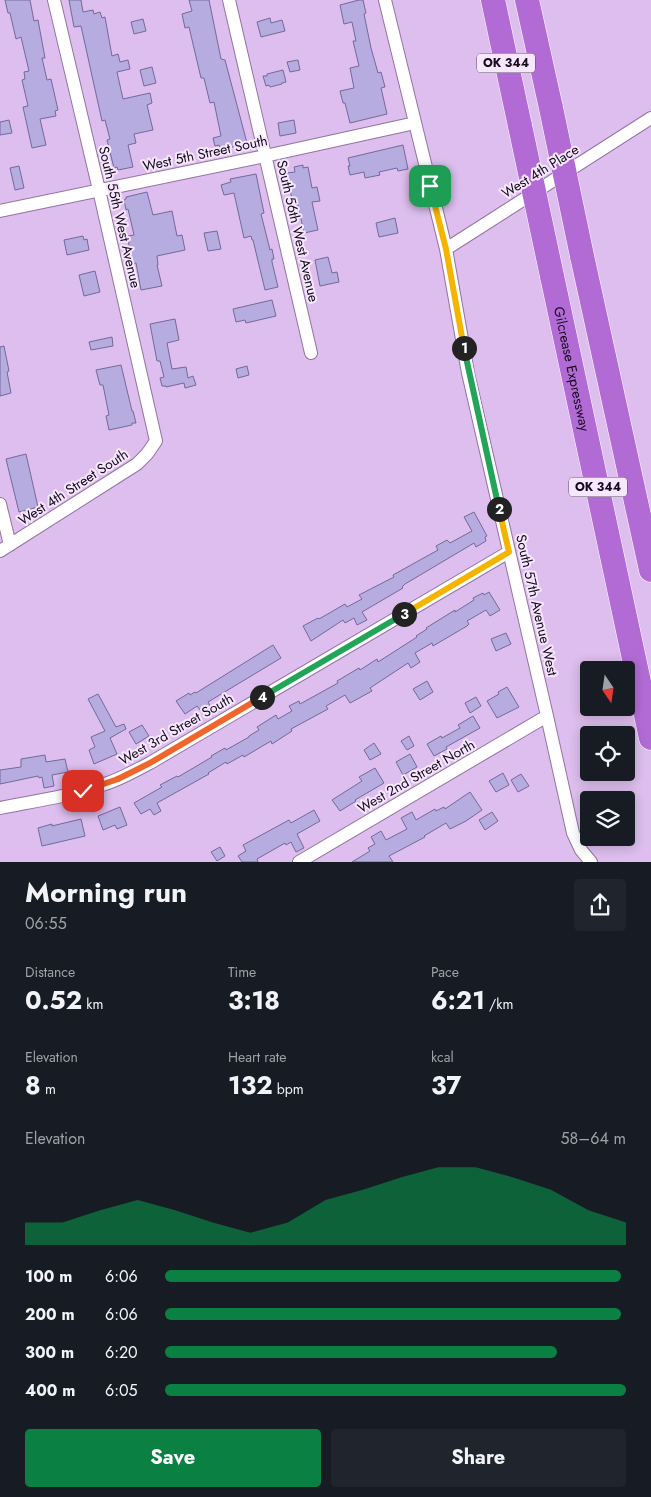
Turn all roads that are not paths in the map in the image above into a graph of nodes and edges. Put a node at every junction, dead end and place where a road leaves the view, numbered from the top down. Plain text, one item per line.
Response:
1 (54, 0) edge
2 (230, 0) edge
3 (385, 0) edge
4 (493, 0) edge
5 (526, 0) edge
6 (651, 118) edge
7 (415, 123) junction
8 (265, 156) junction
9 (99, 190) junction
10 (0, 211) edge
11 (446, 249) junction
12 (311, 353) dead end
13 (156, 441) joint
14 (0, 504) edge
15 (5, 548) edge
16 (509, 552) junction
17 (651, 570) edge
18 (548, 716) junction
19 (651, 738) edge
20 (0, 808) edge
21 (299, 862) edge
22 (591, 862) edge

1 - 9 street, South 55th West Avenue
2 - 8 street, South 56th West Avenue
3 - 7 street, South 57th Avenue West
4 - 19 highway, Gilcrease Expressway / OK 344, bridge
5 - 17 highway, OK 344, bridge
6 - 11 street, West 4th Place
7 - 8 street, West 5th Street South
7 - 11 street, South 57th Avenue West
8 - 9 street, West 5th Street South
8 - 12 street, South 56th West Avenue
9 - 10 street, West 5th Street South
9 - 13 street, South 55th West Avenue
11 - 16 street, South 57th Avenue West
13 - 15 street, West 4th Street South
14 - 15 street
16 - 18 street, South 57th Avenue West
16 - 20 street, West 3rd Street South
18 - 21 street, West 2nd Street North
18 - 22 street, South 57th Avenue West

